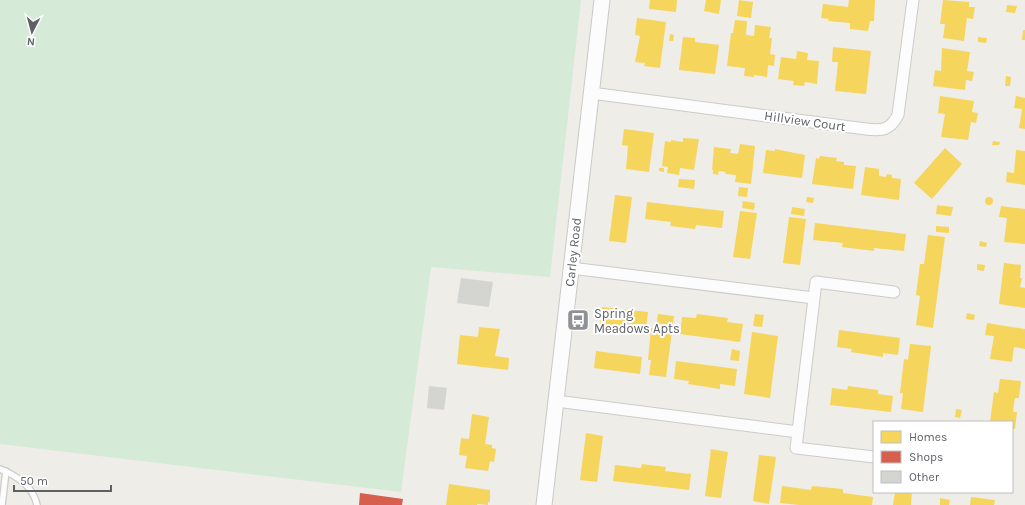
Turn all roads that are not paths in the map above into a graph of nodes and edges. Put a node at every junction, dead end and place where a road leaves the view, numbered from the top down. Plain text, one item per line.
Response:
1 (602, 0) edge
2 (913, 0) edge
3 (591, 93) junction
4 (571, 268) junction
5 (894, 292) dead end
6 (814, 298) junction
7 (556, 401) junction
8 (798, 432) junction
9 (873, 457) edge
10 (3, 470) edge
11 (2, 505) edge
12 (37, 505) edge
13 (544, 505) edge

1 - 3 street, Carley Road
2 - 3 street, Hillview Court
3 - 4 street, Carley Road
4 - 6 street
4 - 7 street, Carley Road
5 - 6 street
6 - 8 street
7 - 8 street
7 - 13 street, Carley Road
8 - 9 street
10 - 11 lane
10 - 12 lane

